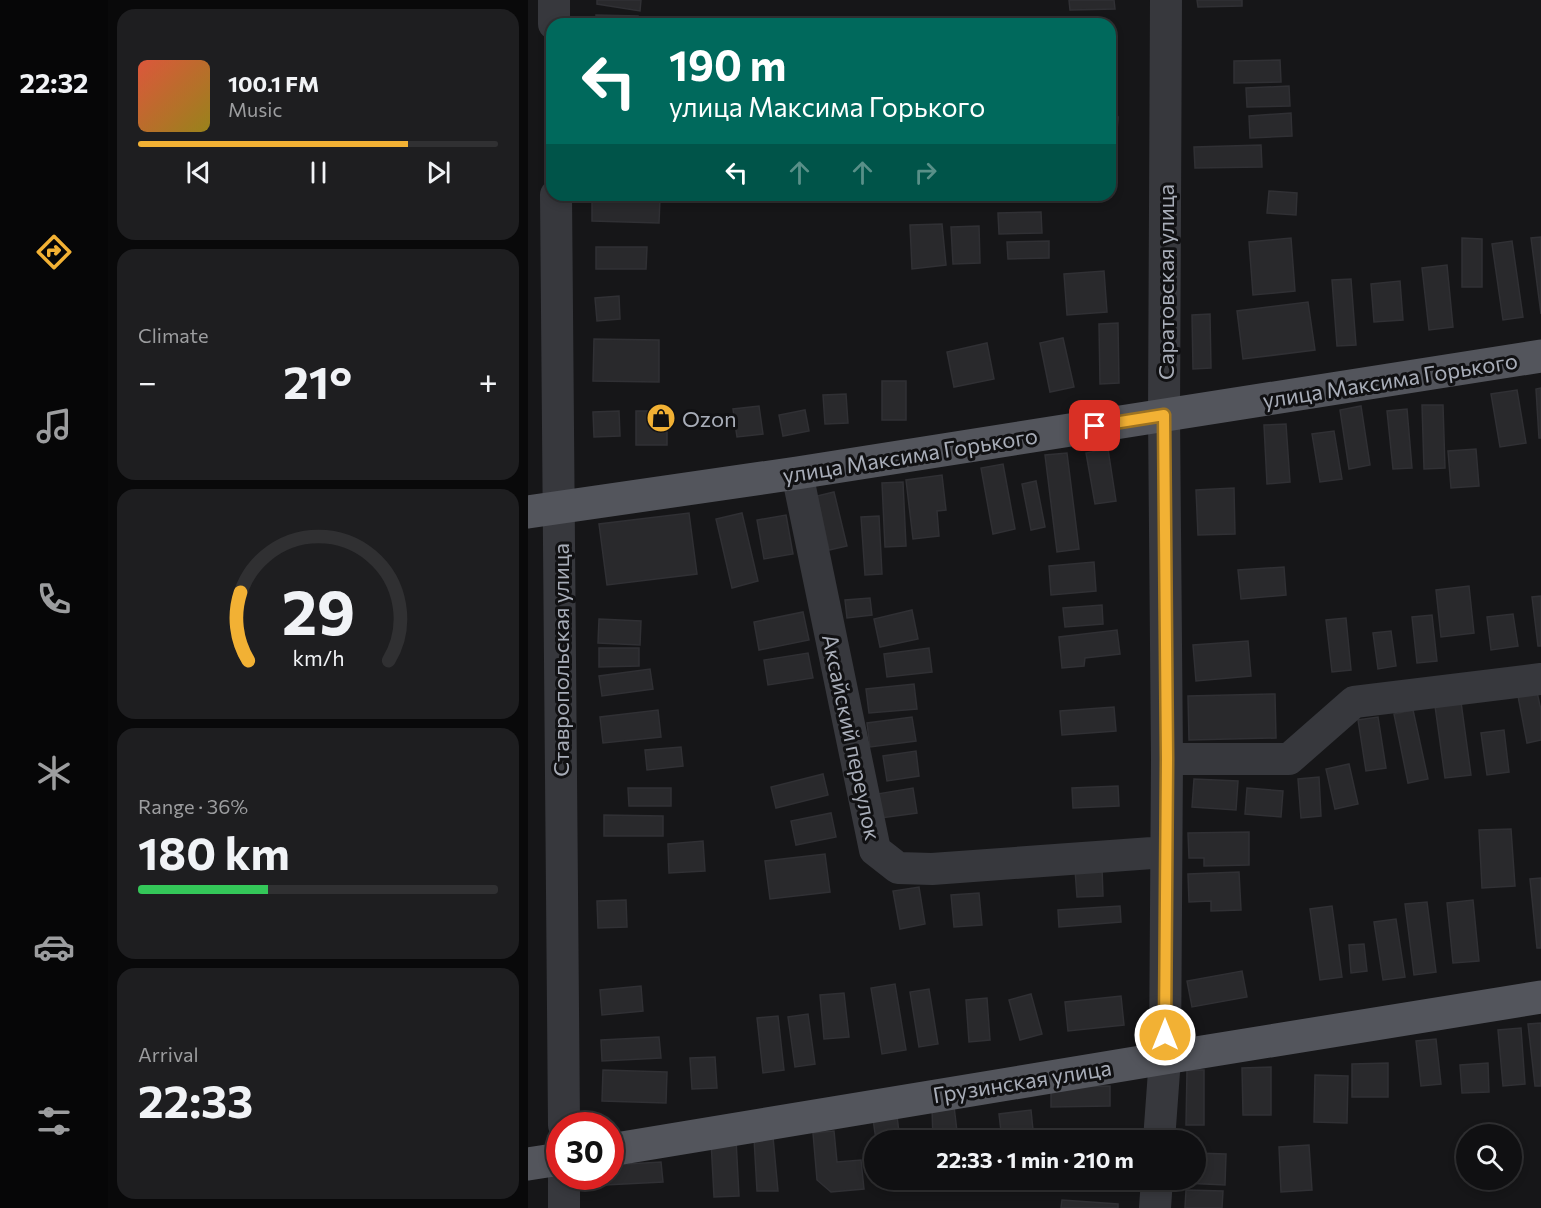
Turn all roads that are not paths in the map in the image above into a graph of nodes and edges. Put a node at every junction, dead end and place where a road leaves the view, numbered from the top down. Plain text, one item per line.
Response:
1 (554, 0) edge
2 (1166, 0) edge
3 (554, 18) edge
4 (556, 201) edge
5 (1541, 356) edge
6 (1164, 415) junction
7 (797, 473) junction
8 (543, 509) edge
9 (1541, 679) edge
10 (1167, 759) junction
11 (1166, 852) junction
12 (1541, 998) edge
13 (1165, 1058) junction
14 (564, 1112) edge
15 (1160, 1130) edge
16 (624, 1148) edge
17 (546, 1161) edge
18 (528, 1164) edge
19 (564, 1190) edge
20 (1156, 1190) edge
21 (564, 1208) edge
22 (1155, 1208) edge

1 - 3 street
2 - 6 street, Саратовская улица
4 - 8 street, Ставропольская улица
5 - 6 main road, улица Максима Горького
6 - 7 main road, улица Максима Горького
6 - 10 street, Саратовская улица
7 - 8 main road, улица Максима Горького
7 - 11 street, Аксайский переулок
8 - 14 street, Ставропольская улица
9 - 10 street
10 - 11 street, Саратовская улица
11 - 13 street, Саратовская улица
12 - 13 main road, Грузинская улица
13 - 15 street, Саратовская улица
13 - 16 main road, Грузинская улица
17 - 18 main road
19 - 21 street
20 - 22 street

